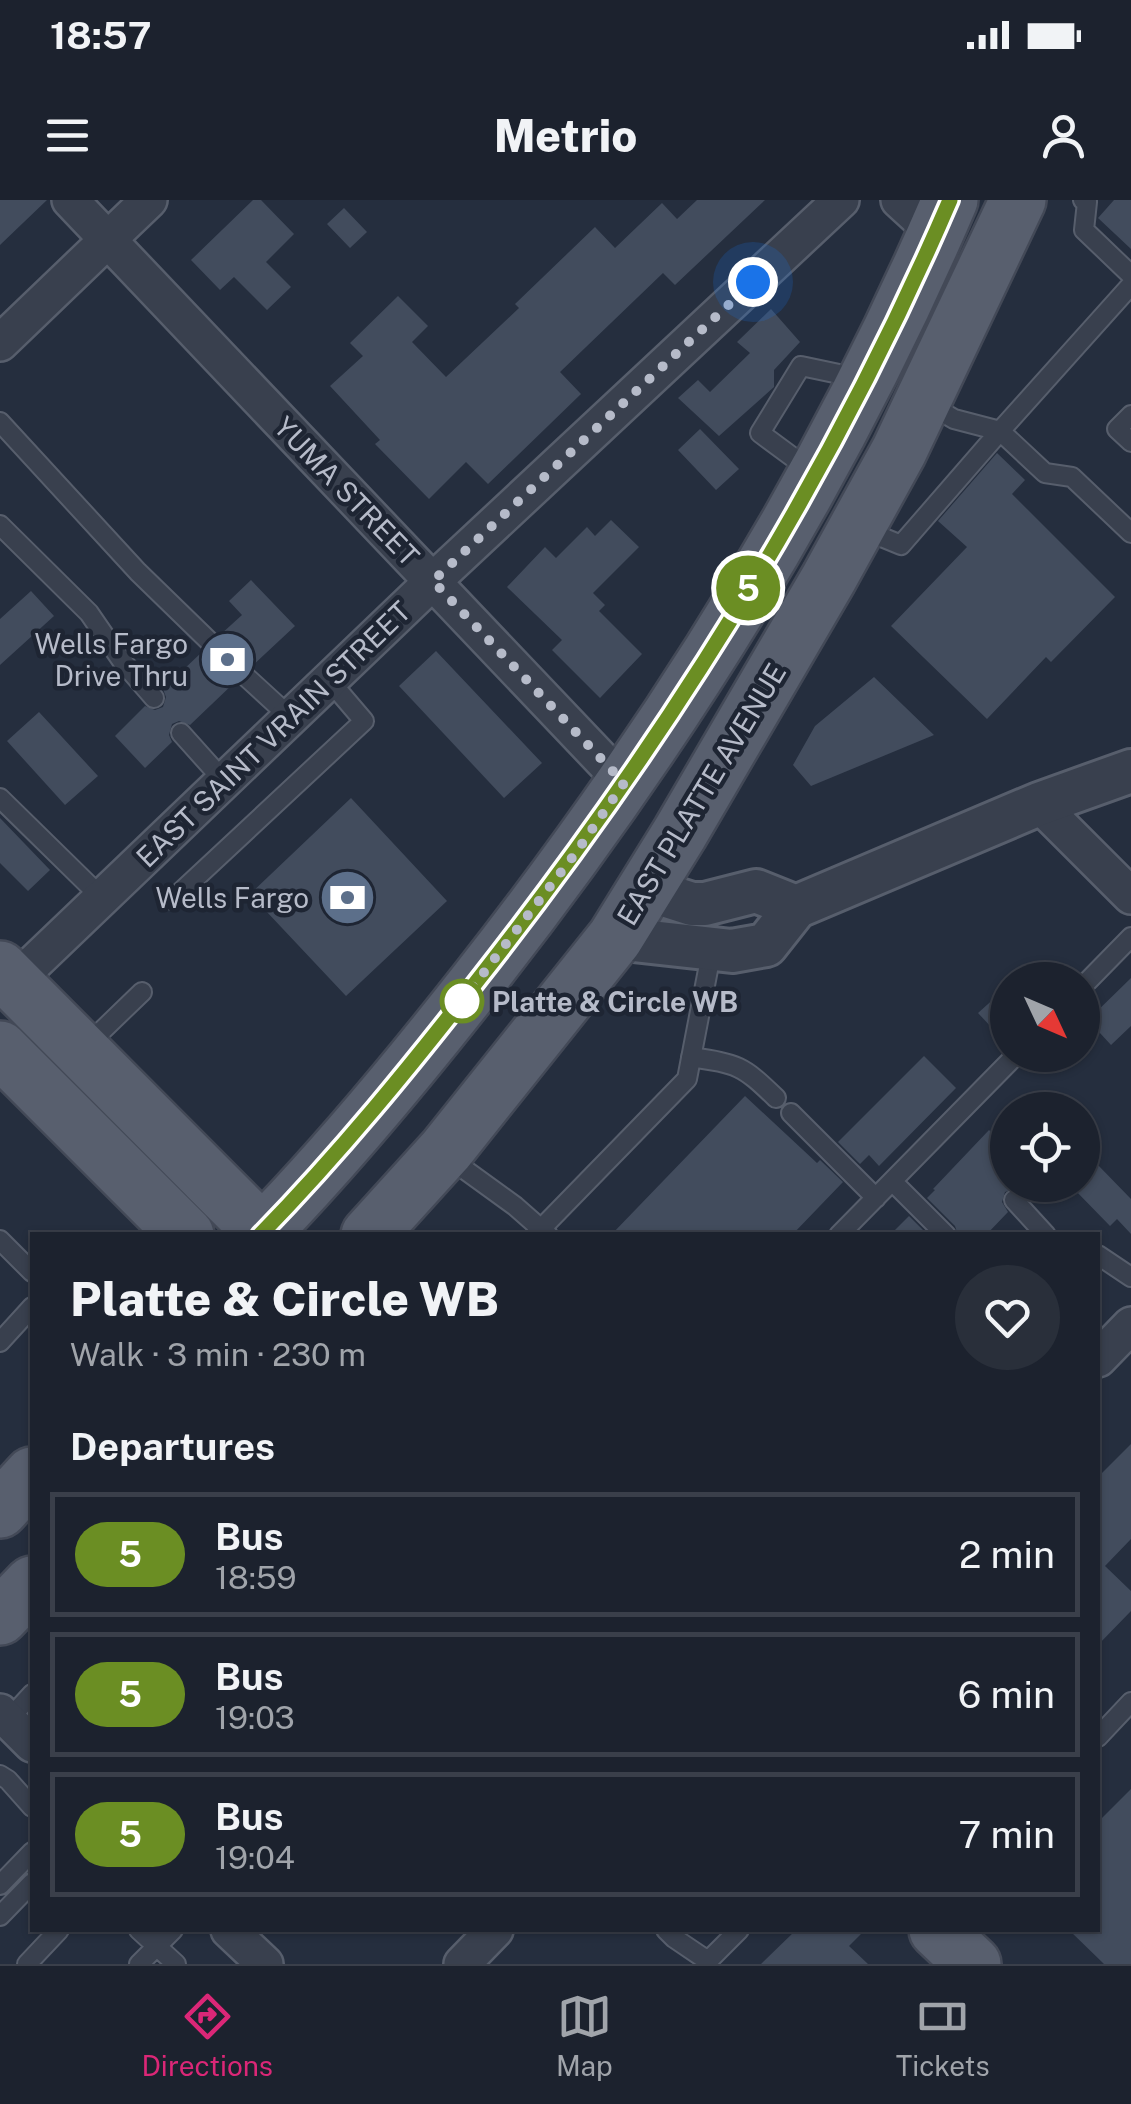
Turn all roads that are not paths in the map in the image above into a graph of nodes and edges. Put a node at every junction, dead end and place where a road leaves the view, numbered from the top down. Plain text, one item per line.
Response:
1 (70, 200) edge
2 (149, 200) edge
3 (841, 200) edge
4 (1018, 200) edge
5 (1086, 200) edge
6 (949, 233) edge
7 (107, 240) junction
8 (1131, 276) edge
9 (1131, 285) edge
10 (0, 343) edge
11 (924, 402) junction
12 (1131, 415) edge
13 (0, 422) edge
14 (1000, 431) junction
15 (1131, 442) edge
16 (0, 524) edge
17 (857, 526) junction
18 (1131, 533) edge
19 (433, 581) junction
20 (212, 643) dead end
21 (243, 674) dead end
22 (329, 680) junction
23 (154, 698) dead end
24 (290, 717) junction
25 (182, 734) dead end
26 (1131, 771) edge
27 (224, 780) junction
28 (624, 783) junction
29 (0, 798) edge
30 (1039, 804) junction
31 (645, 889) junction
32 (1131, 896) edge
33 (102, 898) junction
34 (172, 900) dead end
35 (709, 927) junction
36 (1131, 937) edge
37 (615, 938) junction
38 (1100, 969) edge
39 (7, 976) edge
40 (142, 992) dead end
41 (0, 1050) edge
42 (81, 1051) junction
43 (691, 1056) junction
44 (999, 1072) edge
45 (776, 1098) dead end
46 (791, 1113) dead end
47 (443, 1154) junction
48 (892, 1181) junction
49 (876, 1198) junction
50 (1016, 1202) edge
51 (183, 1232) edge
52 (261, 1232) edge
53 (265, 1232) edge
54 (372, 1232) edge
55 (541, 1232) edge
56 (543, 1232) edge
57 (843, 1232) edge
58 (943, 1232) edge
59 (1043, 1232) edge
60 (0, 1240) edge
61 (1100, 1256) edge
62 (30, 1270) edge
63 (1131, 1277) edge
64 (30, 1309) edge
65 (1131, 1325) edge
66 (0, 1342) edge
67 (1100, 1357) edge
68 (30, 1586) edge
69 (0, 1617) edge
70 (30, 1697) edge
71 (1131, 1702) edge
72 (13, 1725) edge
73 (1100, 1735) edge
74 (0, 1775) edge
75 (30, 1805) edge
76 (30, 1854) edge
77 (0, 1885) edge
78 (30, 1885) edge
79 (0, 1916) edge
80 (57, 1932) edge
81 (141, 1932) edge
82 (171, 1932) edge
83 (231, 1932) edge
84 (493, 1932) edge
85 (668, 1932) edge
86 (737, 1932) edge
87 (939, 1932) edge
88 (157, 1946) junction
89 (708, 1962) edge
90 (27, 1964) edge
91 (139, 1964) edge
92 (176, 1964) edge
93 (264, 1964) edge
94 (462, 1964) edge
95 (972, 1964) edge

1 - 7 street, YUMA STREET
2 - 7 street
3 - 19 street, EAST SAINT VRAIN STREET
4 - 6 main road, EAST PLATTE AVENUE
5 - 8 lane
6 - 11 main road, EAST PLATTE AVENUE
6 - 28 main road, EAST PLATTE AVENUE
7 - 10 street
7 - 19 street, YUMA STREET
9 - 14 lane
11 - 14 lane
11 - 17 main road, EAST PLATTE AVENUE
12 - 15 lane
13 - 20 lane
14 - 17 lane
14 - 18 lane
16 - 23 lane
17 - 31 main road, EAST PLATTE AVENUE
19 - 22 street, EAST SAINT VRAIN STREET
19 - 28 street, YUMA STREET
21 - 24 lane
22 - 24 street, EAST SAINT VRAIN STREET
22 - 34 lane
24 - 27 street, EAST SAINT VRAIN STREET
25 - 27 lane
26 - 30 street
27 - 33 street, EAST SAINT VRAIN STREET
28 - 53 main road, EAST PLATTE AVENUE
29 - 33 lane
30 - 32 street
30 - 35 street
31 - 35 street
31 - 37 main road, EAST PLATTE AVENUE
33 - 39 street, EAST SAINT VRAIN STREET
35 - 37 street
35 - 43 lane
36 - 38 lane
37 - 47 main road, EAST PLATTE AVENUE
39 - 42 main road
40 - 42 lane
41 - 51 main road
42 - 52 main road
43 - 45 lane
43 - 56 lane
44 - 48 lane
46 - 49 lane
47 - 54 main road, EAST PLATTE AVENUE
47 - 55 lane
48 - 49 lane
48 - 58 lane
49 - 57 lane
50 - 59 lane
60 - 62 lane
61 - 63 lane
64 - 66 lane
65 - 67 street
68 - 69 main road
70 - 72 lane
71 - 73 lane
74 - 75 lane
76 - 77 lane
78 - 79 lane
80 - 90 lane
81 - 88 lane
82 - 88 lane
83 - 93 street
84 - 94 street
85 - 89 lane
86 - 89 lane
87 - 95 main road
88 - 91 lane
88 - 92 lane

